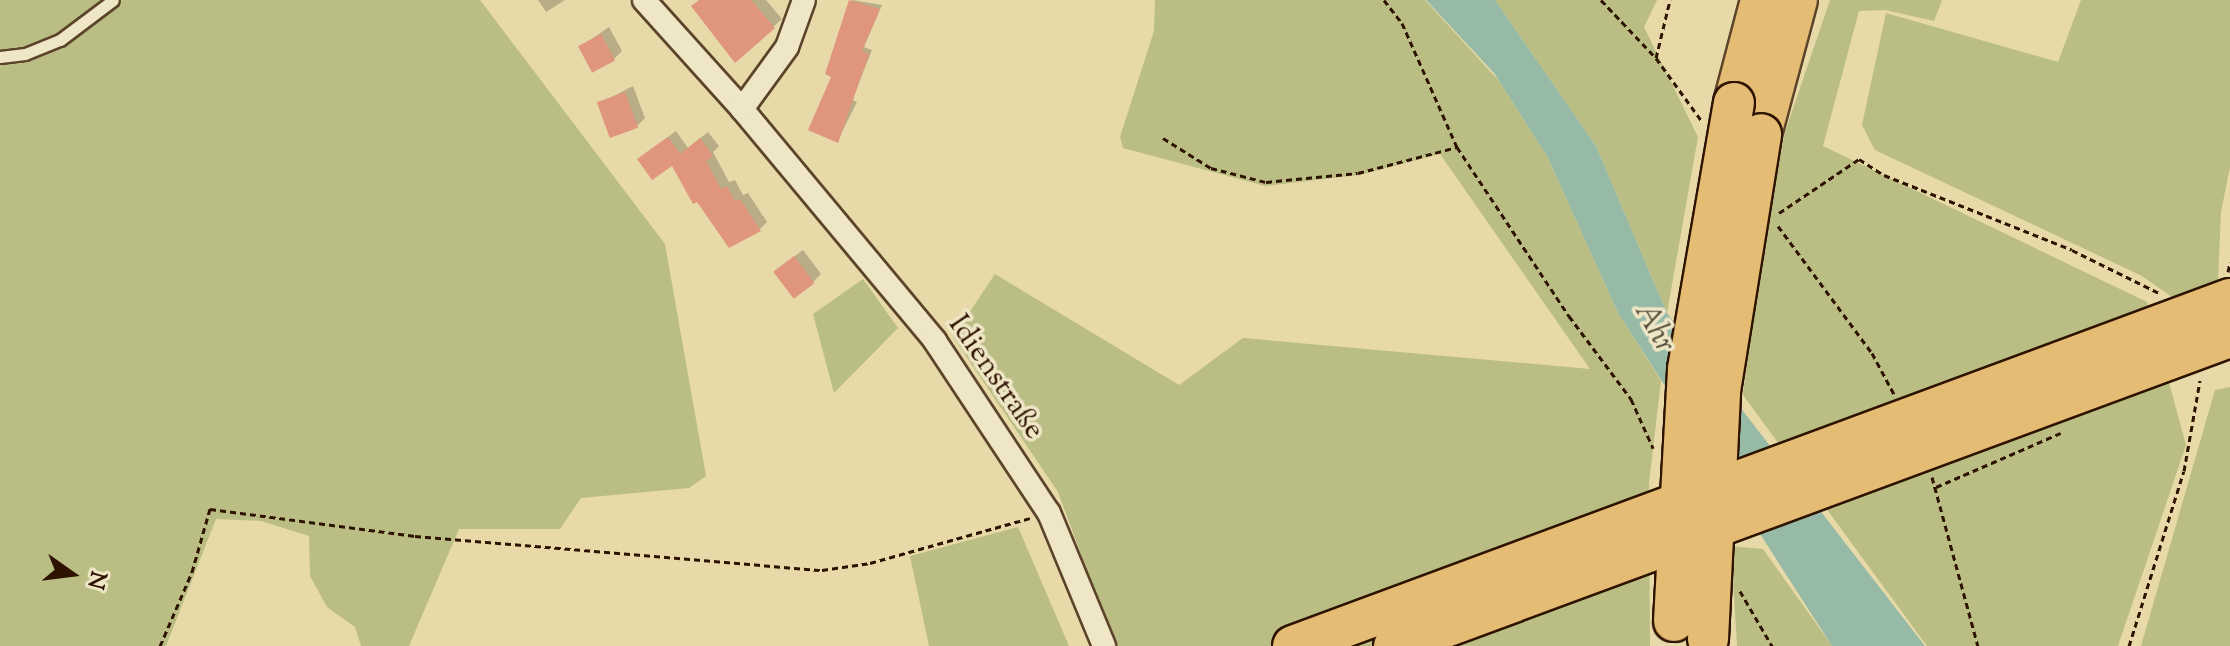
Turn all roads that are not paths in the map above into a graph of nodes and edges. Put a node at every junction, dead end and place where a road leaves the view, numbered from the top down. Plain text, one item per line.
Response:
1 (113, 0) edge
2 (644, 0) edge
3 (804, 0) edge
4 (1761, 0) edge
5 (1797, 0) edge
6 (0, 57) edge
7 (742, 109) junction
8 (2230, 299) edge
9 (2230, 337) edge
10 (1691, 638) edge
11 (1104, 646) edge
12 (1293, 646) edge
13 (1394, 646) edge

1 - 6 lane
2 - 7 street, Idienstraße
3 - 7 street
4 - 10 highway, bridge
5 - 10 highway, bridge
7 - 11 street, Idienstraße
8 - 12 highway, bridge
9 - 13 highway, bridge

